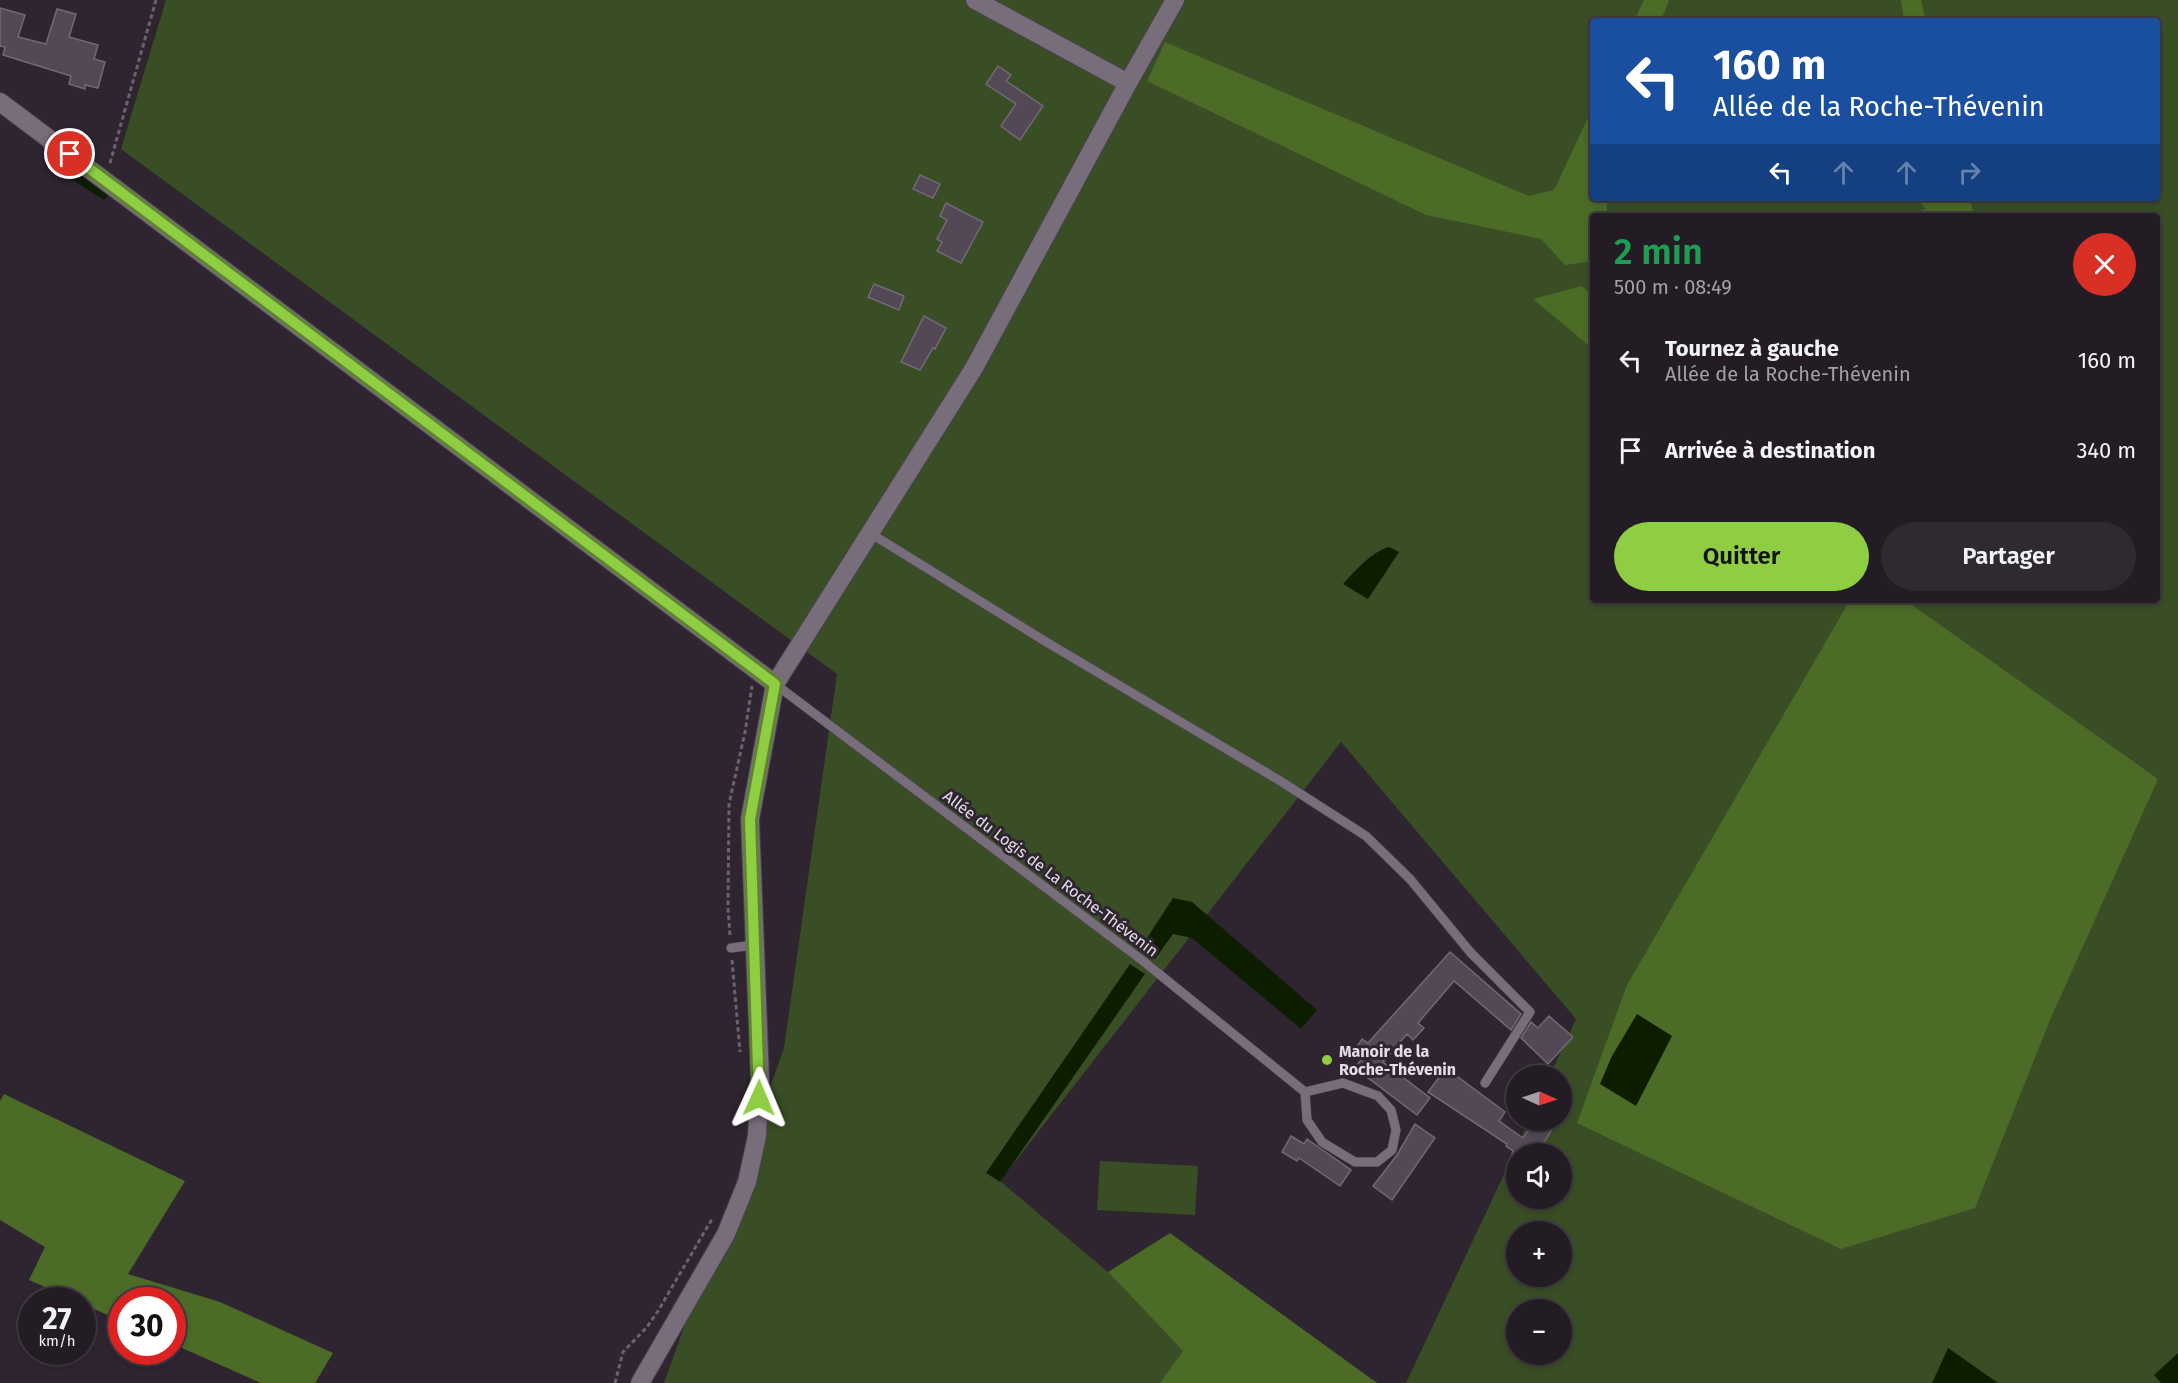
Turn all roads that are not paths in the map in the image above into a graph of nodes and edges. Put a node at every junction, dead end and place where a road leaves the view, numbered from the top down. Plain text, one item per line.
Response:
1 (975, 0) edge
2 (1175, 0) edge
3 (1128, 83) junction
4 (0, 102) edge
5 (870, 533) junction
6 (775, 684) junction
7 (754, 945) junction
8 (731, 948) road end
9 (1485, 1083) dead end
10 (1305, 1092) junction
11 (639, 1383) edge

1 - 3 street
2 - 3 street
3 - 5 street
4 - 6 street
5 - 6 street
5 - 9 lane
6 - 7 street
6 - 10 lane, Allée du Logis de La Roche-Thévenin
7 - 8 lane
7 - 11 street
10 - 10 lane

